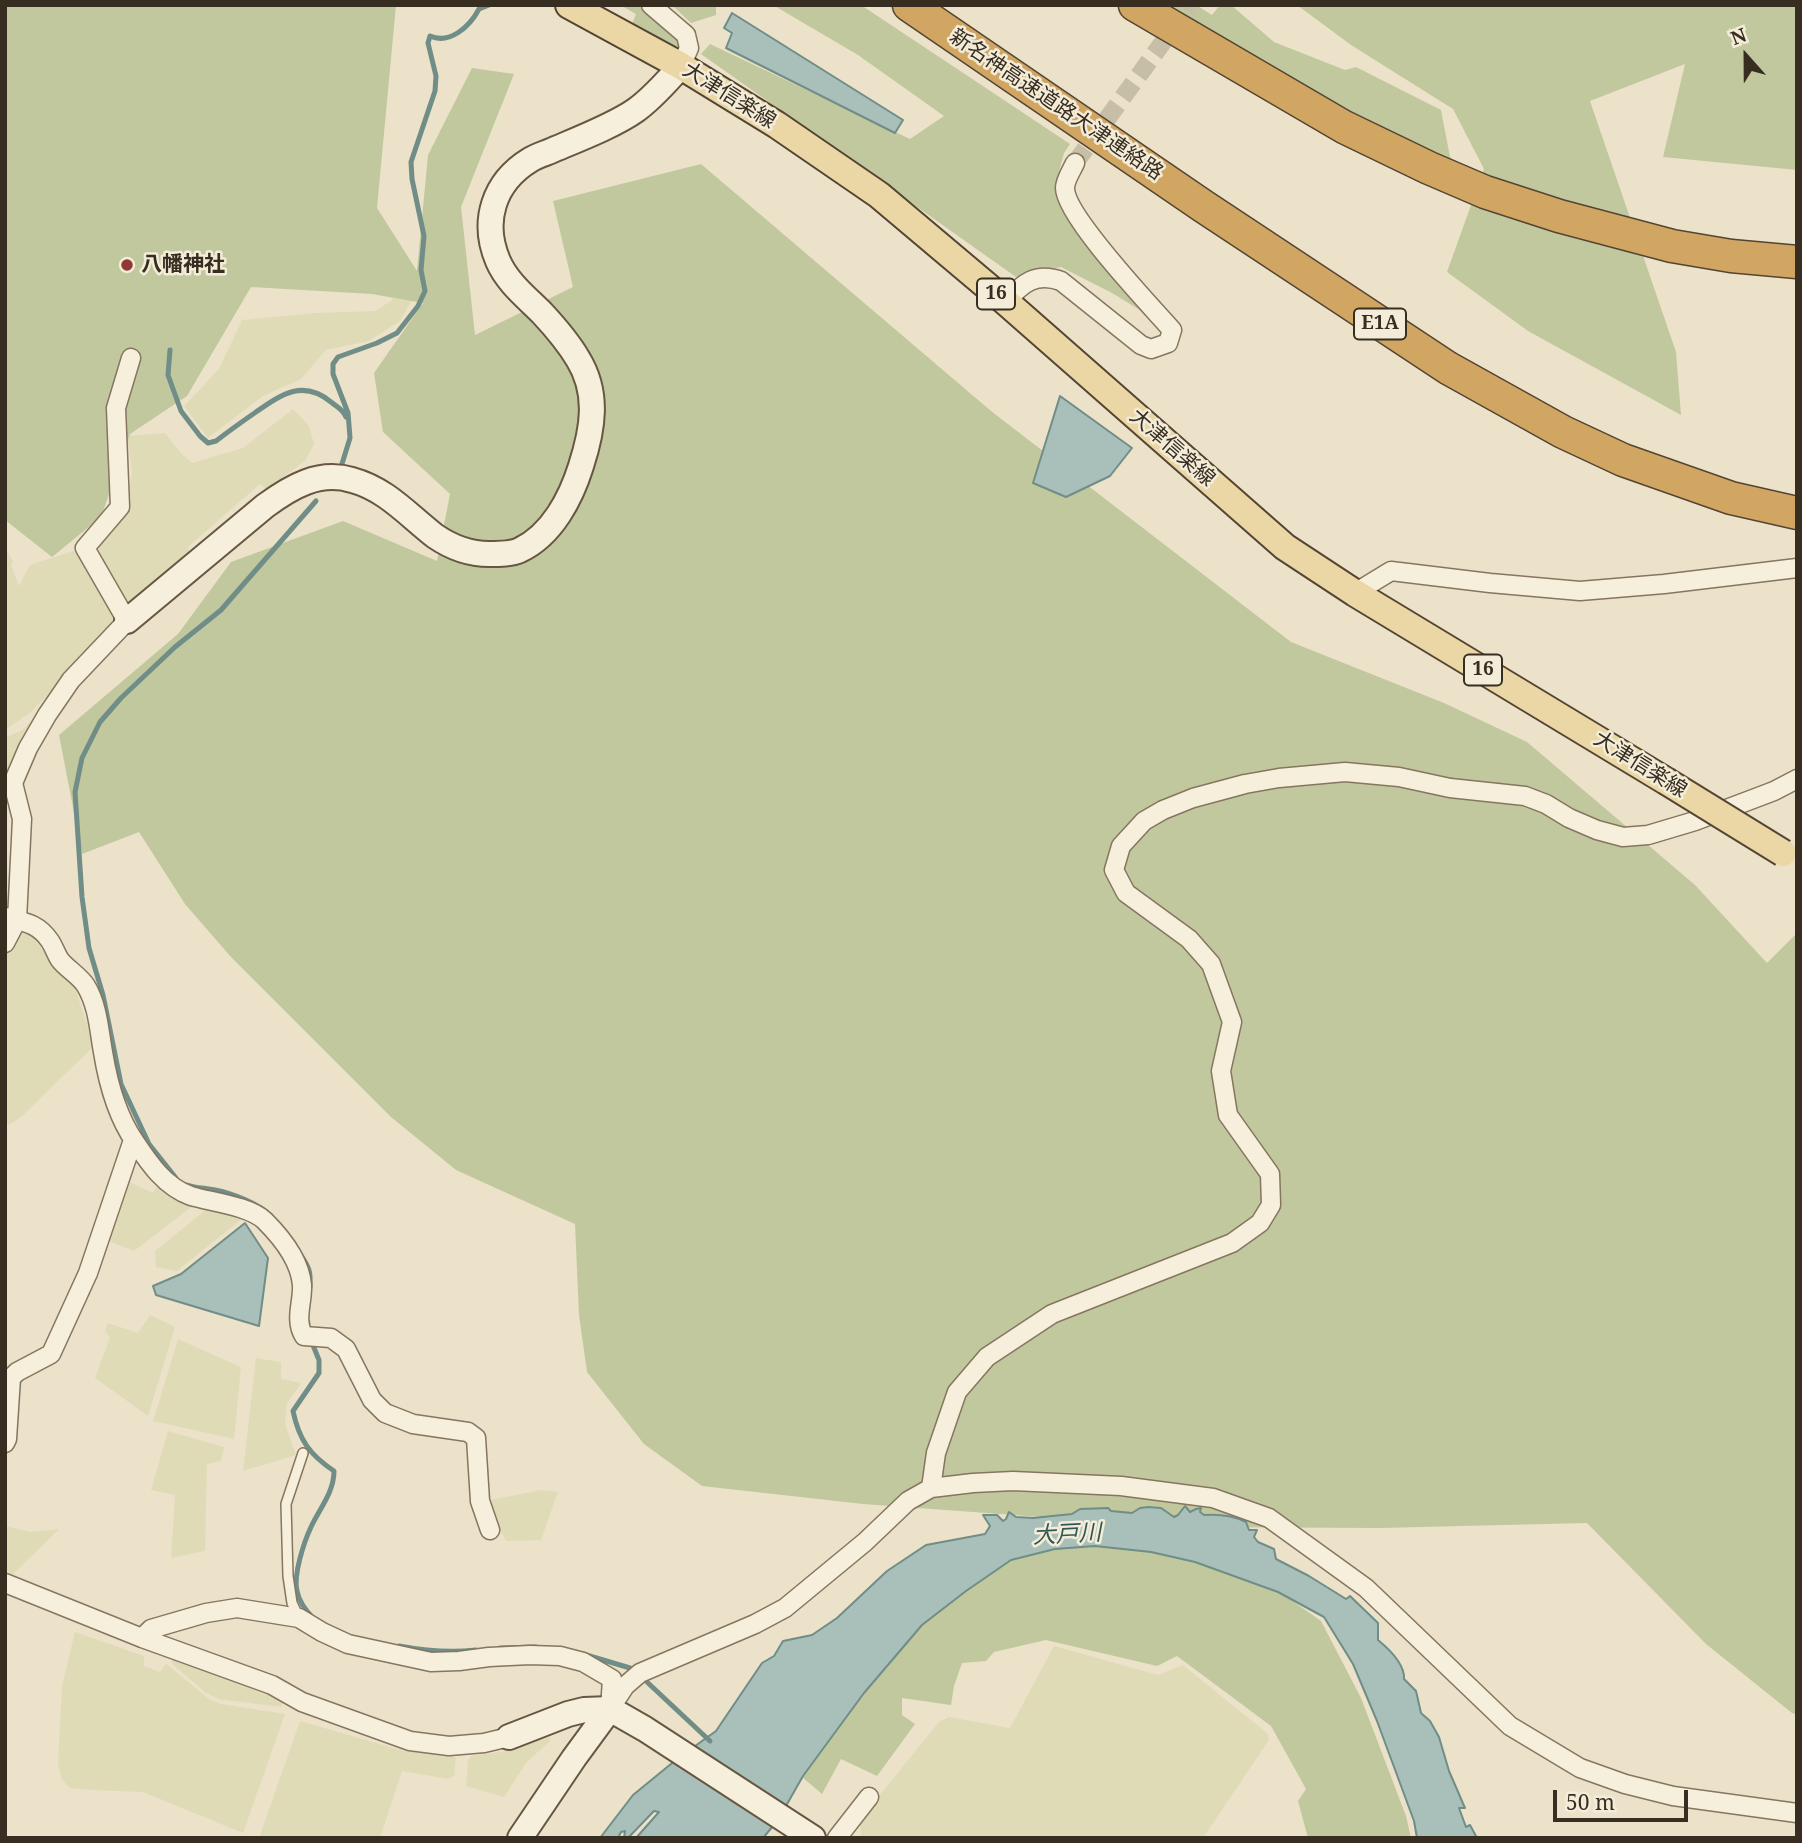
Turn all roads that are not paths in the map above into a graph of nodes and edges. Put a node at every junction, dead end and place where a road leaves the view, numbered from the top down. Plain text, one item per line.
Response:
1 (569, 5) edge
2 (651, 5) edge
3 (909, 5) edge
4 (1135, 5) edge
5 (681, 66) junction
6 (1075, 163) tunnel mouth
7 (1797, 262) edge
8 (1006, 302) junction
9 (131, 358) dead end
10 (1797, 513) edge
11 (1797, 568) edge
12 (1355, 593) junction
13 (127, 621) junction
14 (1797, 779) edge
15 (9, 785) edge
16 (1790, 858) edge
17 (11, 918) edge
18 (5, 943) edge
19 (133, 1140) junction
20 (5, 1443) edge
21 (303, 1453) dead end
22 (931, 1488) junction
23 (490, 1530) dead end
24 (5, 1583) edge
25 (299, 1618) junction
26 (142, 1638) junction
27 (610, 1709) junction
28 (509, 1737) joint
29 (869, 1797) dead end
30 (1797, 1813) edge
31 (804, 1831) edge
32 (520, 1838) edge
33 (837, 1838) edge

1 - 5 main road, 大津信楽線 / 16
2 - 5 street
3 - 10 highway, 新名神高速道路大津連絡路 / E1A
4 - 7 highway
5 - 8 main road, 大津信楽線 / 16
5 - 13 street
6 - 8 street
8 - 12 main road, 大津信楽線 / 16
9 - 13 street
11 - 12 street
12 - 16 main road, 大津信楽線 / 16, bridge
13 - 15 street
14 - 22 street
15 - 17 street
17 - 18 street
17 - 19 street
19 - 20 street
19 - 23 street
21 - 25 lane
22 - 27 street
22 - 30 street
24 - 26 street
25 - 26 street
25 - 27 street
26 - 28 street
27 - 28 street
27 - 31 street
27 - 32 street
29 - 33 street

